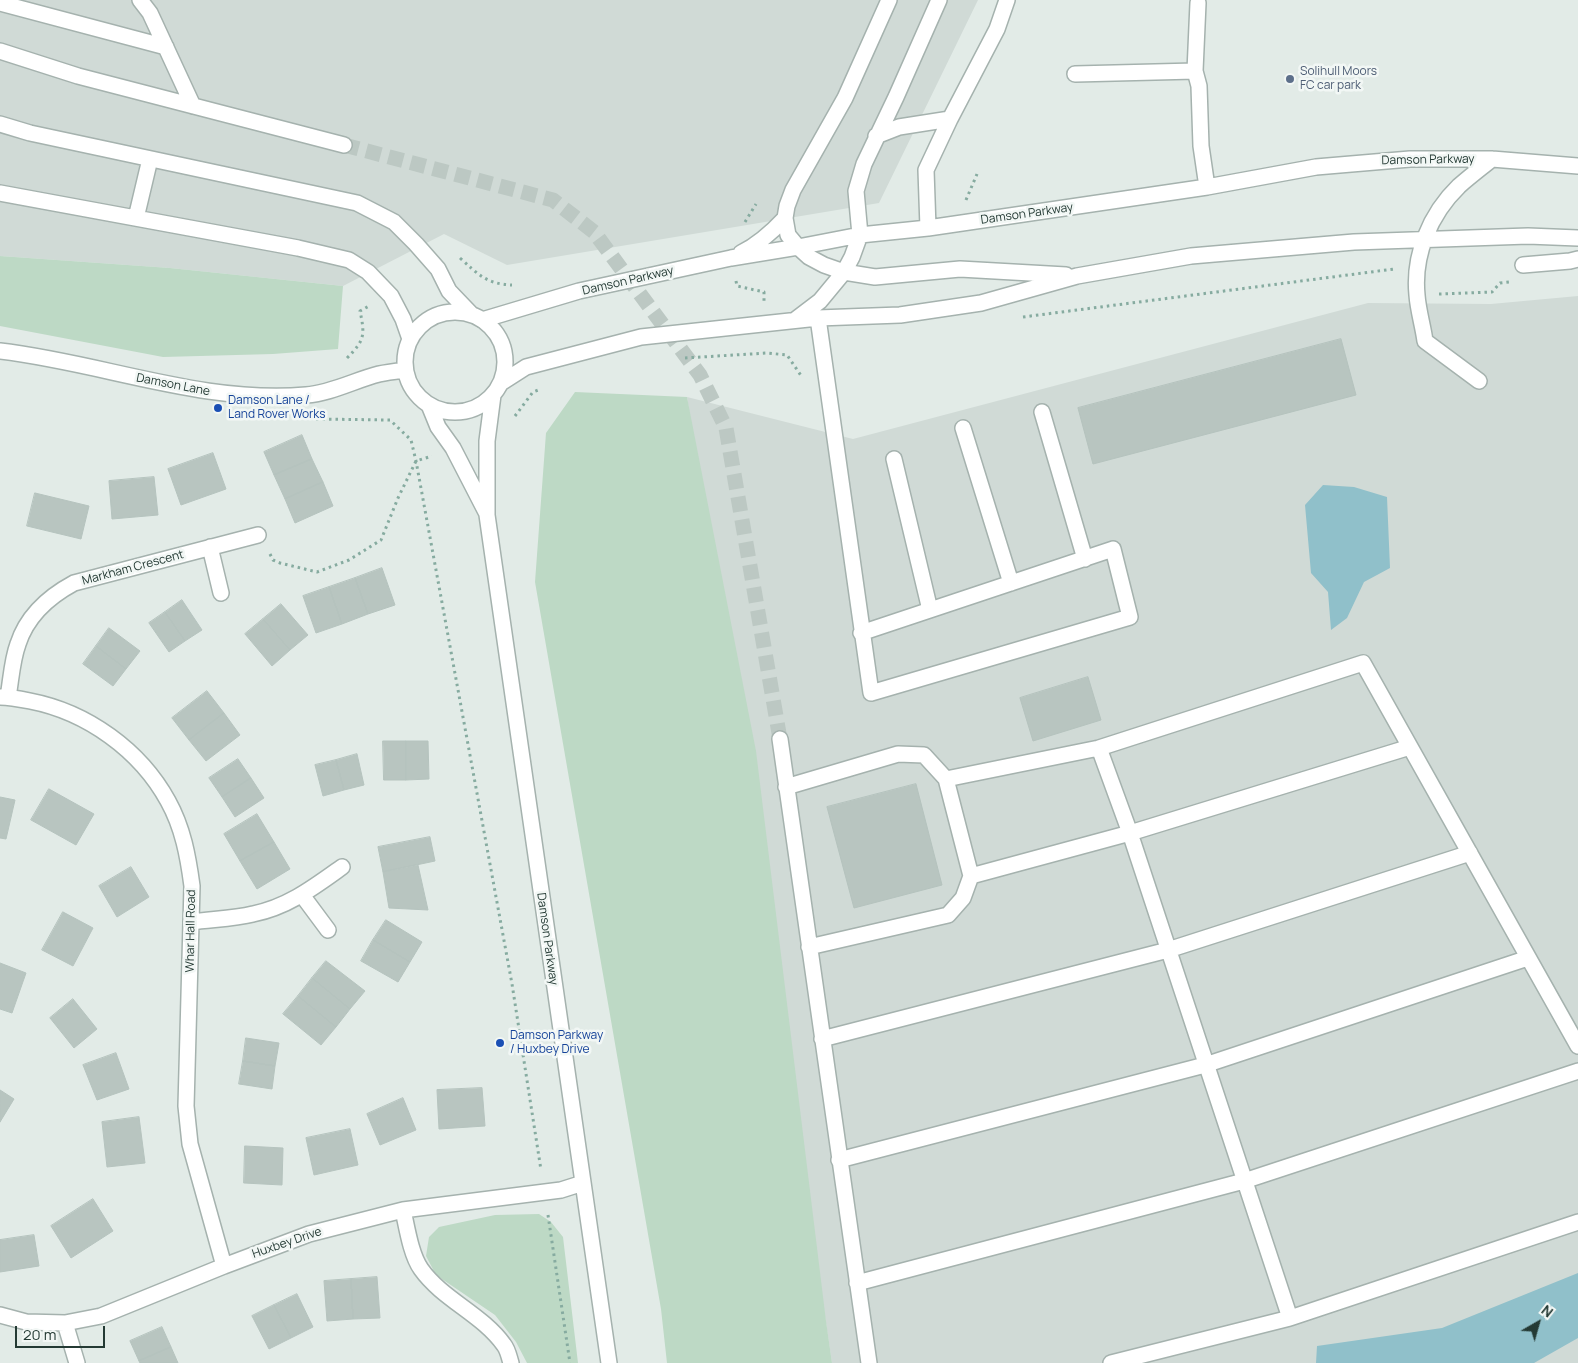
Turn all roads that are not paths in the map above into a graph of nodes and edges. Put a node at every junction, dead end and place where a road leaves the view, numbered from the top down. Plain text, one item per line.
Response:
1 (140, 0) edge
2 (889, 0) edge
3 (939, 0) edge
4 (1007, 0) edge
5 (0, 3) edge
6 (1198, 4) dead end
7 (166, 48) junction
8 (0, 51) edge
9 (1195, 70) junction
10 (1075, 74) dead end
11 (193, 106) junction
12 (950, 118) junction
13 (0, 124) edge
14 (876, 136) junction
15 (344, 145) tunnel mouth
16 (150, 159) junction
17 (1492, 159) junction
18 (1578, 166) edge
19 (1207, 187) junction
20 (0, 193) edge
21 (136, 218) junction
22 (785, 218) junction
23 (928, 228) junction
24 (860, 235) junction
25 (1578, 238) edge
26 (1423, 240) junction
27 (798, 247) junction
28 (731, 258) junction
29 (1578, 259) edge
30 (1523, 264) dead end
31 (844, 272) junction
32 (1077, 276) junction
33 (477, 317) junction
34 (818, 318) junction
35 (795, 320) junction
36 (410, 339) junction
37 (0, 351) edge
38 (405, 370) junction
39 (1479, 381) dead end
40 (497, 389) junction
41 (429, 405) junction
42 (1042, 412) dead end
43 (963, 428) dead end
44 (894, 459) dead end
45 (488, 515) junction
46 (258, 535) road end
47 (210, 547) junction
48 (1085, 559) junction
49 (1011, 584) junction
50 (221, 593) dead end
51 (930, 610) junction
52 (862, 633) junction
53 (4, 697) edge
54 (780, 739) tunnel mouth
55 (1410, 747) junction
56 (1098, 748) junction
57 (946, 779) junction
58 (786, 787) junction
59 (1130, 833) junction
60 (1470, 853) junction
61 (342, 867) dead end
62 (971, 876) junction
63 (302, 895) junction
64 (191, 922) junction
65 (328, 930) dead end
66 (808, 947) junction
67 (1168, 950) junction
68 (1528, 958) junction
69 (822, 1039) junction
70 (1578, 1046) edge
71 (1205, 1064) junction
72 (1578, 1071) edge
73 (840, 1160) junction
74 (1244, 1181) junction
75 (583, 1183) junction
76 (403, 1210) junction
77 (1578, 1222) edge
78 (224, 1266) junction
79 (857, 1283) junction
80 (0, 1315) edge
81 (1290, 1318) junction
82 (64, 1323) junction
83 (77, 1363) edge
84 (511, 1363) edge
85 (609, 1363) edge
86 (869, 1363) edge
87 (1112, 1363) edge

1 - 7 street
2 - 22 street
3 - 14 street
4 - 12 street
5 - 7 street
6 - 9 street
7 - 11 street
8 - 11 street
9 - 10 street
9 - 19 street
11 - 15 street
12 - 14 street
12 - 23 street
13 - 16 street
14 - 24 street
16 - 21 street
16 - 33 street
17 - 18 street, Damson Parkway
17 - 19 street, Damson Parkway
17 - 26 street
19 - 23 street, Damson Parkway
20 - 21 street
21 - 36 street
22 - 27 street
22 - 28 street
23 - 24 street, Damson Parkway
24 - 27 street, Damson Parkway
24 - 31 street
25 - 26 street
26 - 32 street
26 - 39 street
27 - 28 street, Damson Parkway
27 - 31 street
28 - 33 street, Damson Parkway
29 - 30 street
31 - 32 street
31 - 35 street
32 - 34 street
33 - 36 street
33 - 40 street
34 - 35 street
34 - 52 street
35 - 40 street
36 - 38 street
37 - 38 street, Damson Lane
38 - 41 street
40 - 41 street
40 - 45 street, Damson Parkway
41 - 45 street, Damson Parkway
42 - 48 street
43 - 49 street
44 - 51 street
45 - 75 street, Damson Parkway
46 - 47 street, Markham Crescent
47 - 50 street
47 - 53 street, Markham Crescent
48 - 49 street
48 - 52 street
49 - 51 street
51 - 52 street
53 - 64 street, Whar Hall Road
54 - 58 street
55 - 56 street
55 - 59 street
55 - 60 street
56 - 57 street
56 - 59 street
57 - 58 street
57 - 62 street
58 - 66 street
59 - 62 street
59 - 67 street
60 - 67 street
60 - 68 street
61 - 63 street
62 - 66 street
63 - 64 street
63 - 65 street
64 - 78 street, Whar Hall Road
66 - 69 street
67 - 69 street
67 - 71 street
68 - 70 street
68 - 71 street
69 - 73 street
71 - 73 street
71 - 74 street
72 - 74 street
73 - 79 street
74 - 79 street
74 - 81 street
75 - 76 street, Huxbey Drive
75 - 85 street, Damson Parkway
76 - 78 street, Huxbey Drive
76 - 84 street
77 - 81 street
78 - 82 street, Huxbey Drive
79 - 86 street
80 - 82 street, Huxbey Drive
81 - 87 street
82 - 83 street

